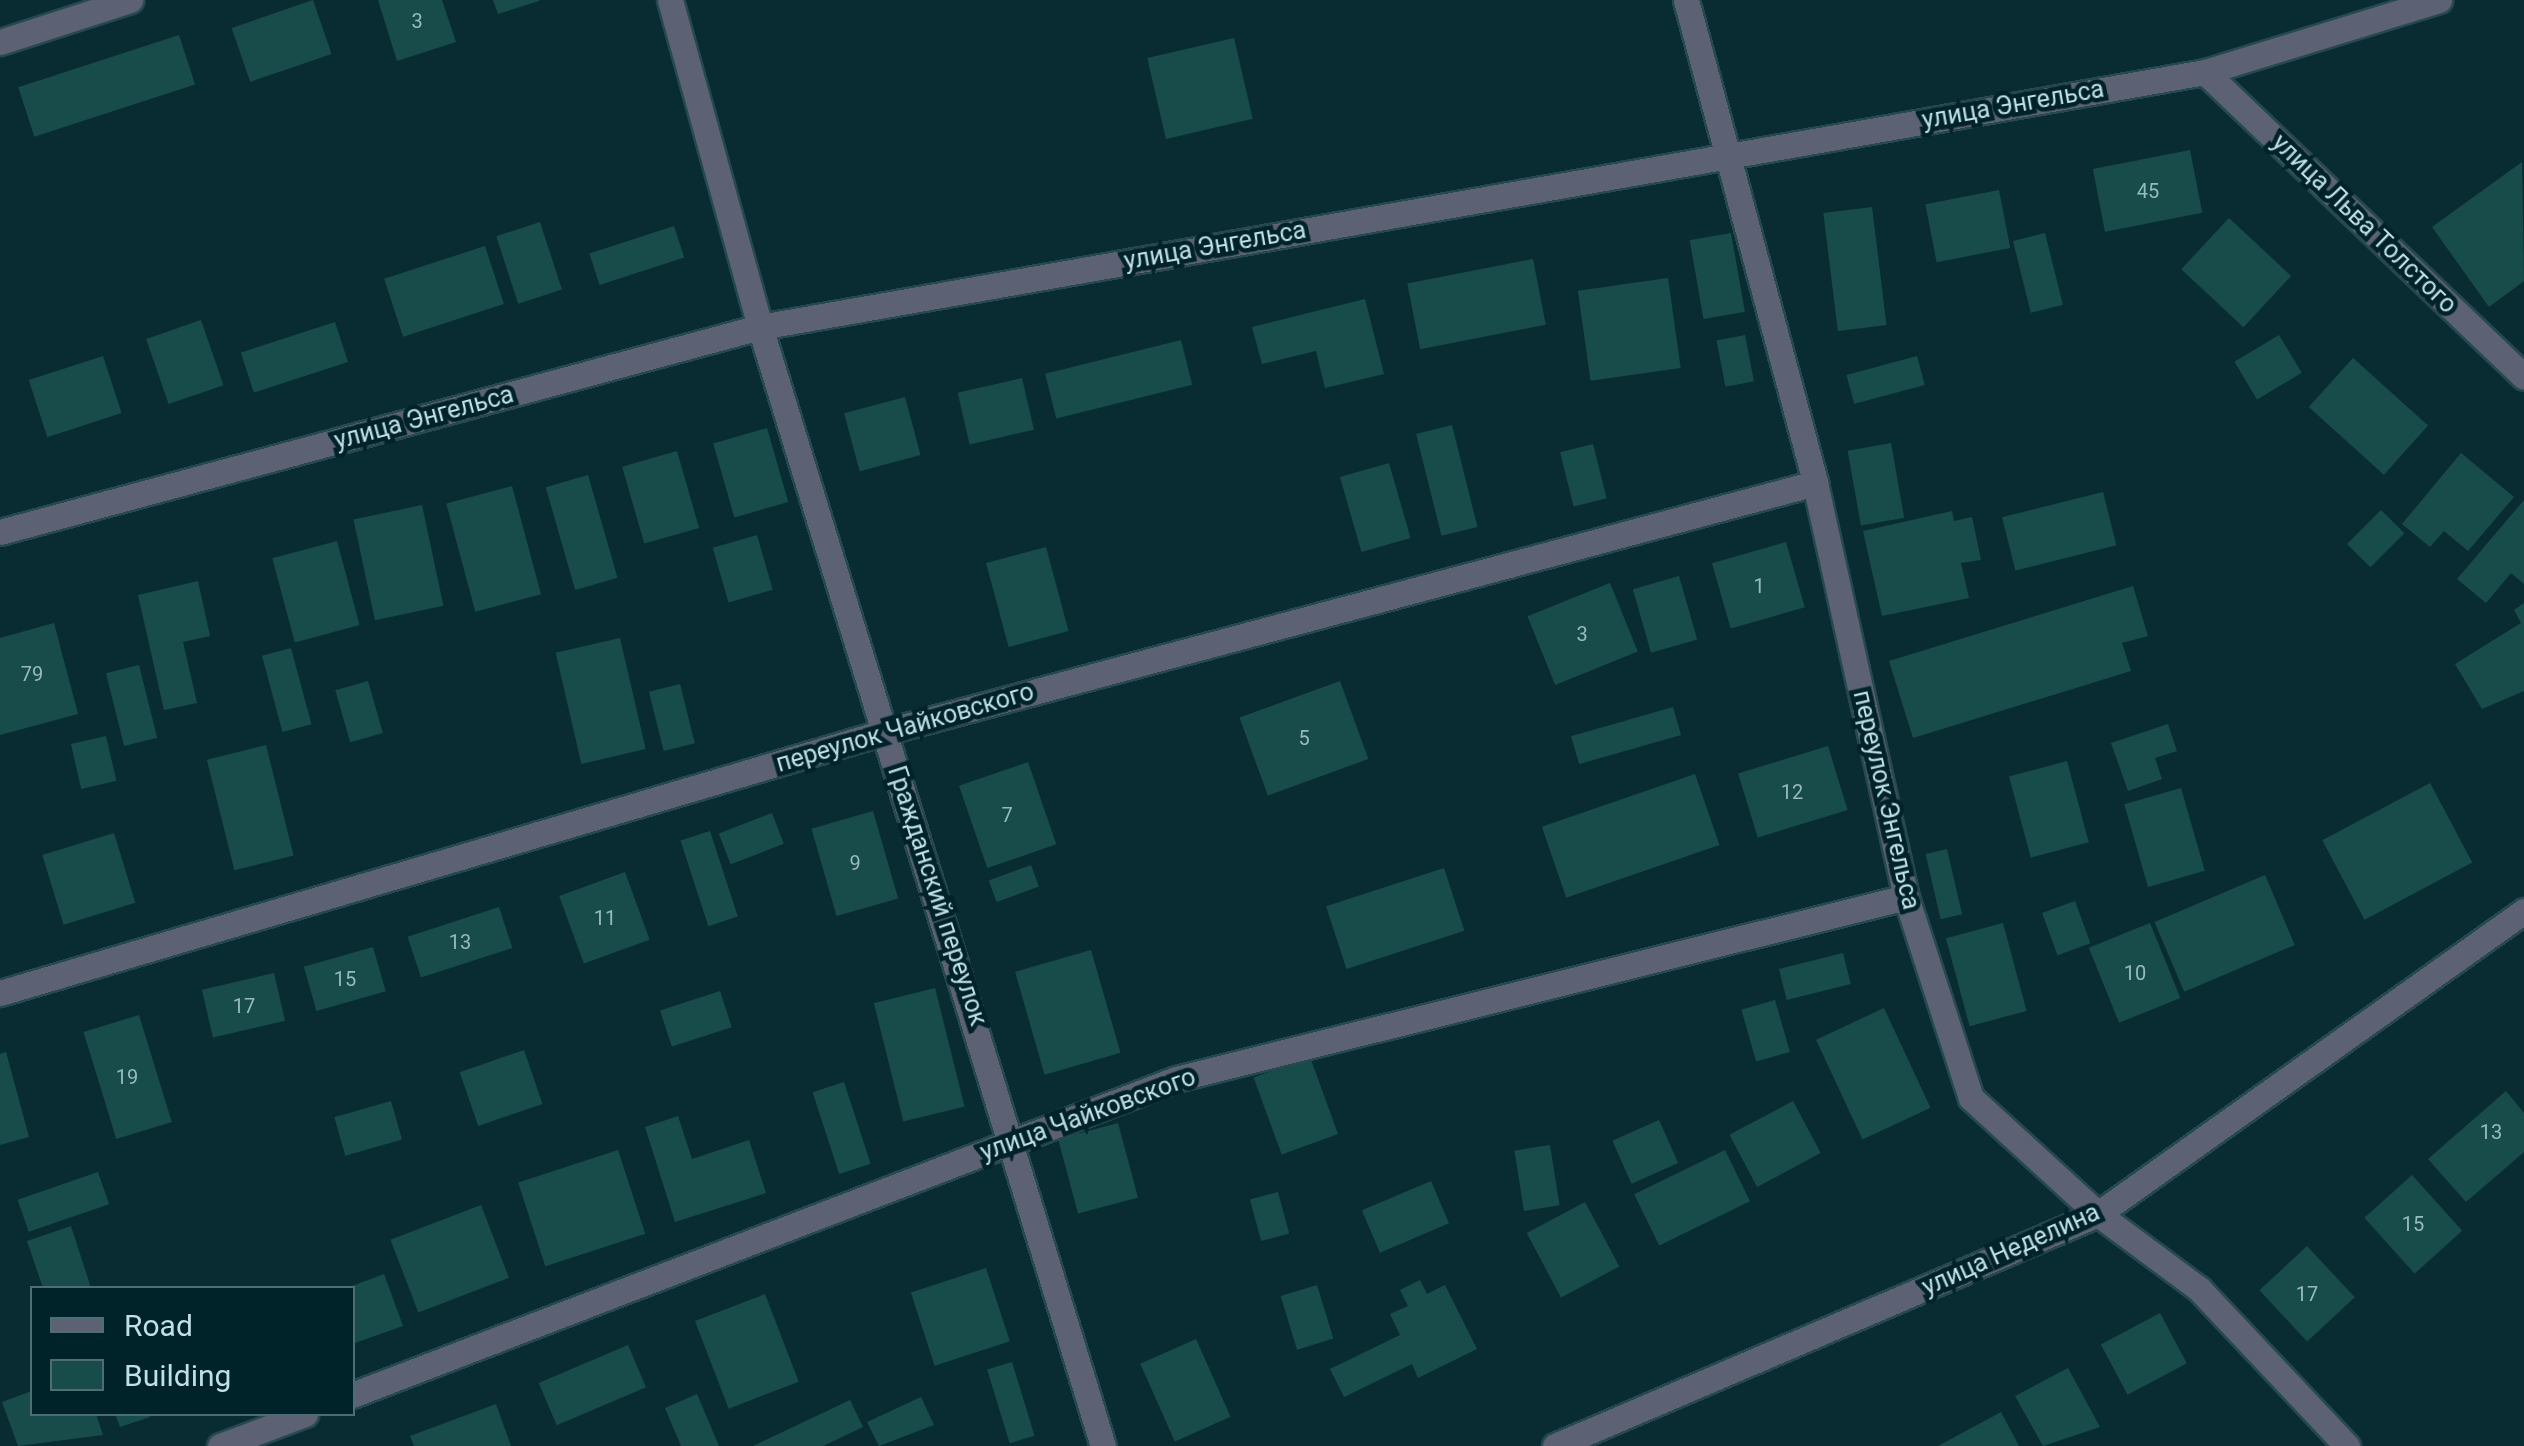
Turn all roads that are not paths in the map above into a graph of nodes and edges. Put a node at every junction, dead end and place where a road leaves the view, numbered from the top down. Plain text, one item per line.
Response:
1 (130, 0) edge
2 (670, 0) edge
3 (1686, 0) edge
4 (2439, 0) edge
5 (0, 42) edge
6 (2205, 72) junction
7 (1731, 153) junction
8 (760, 327) junction
9 (2524, 376) edge
10 (1815, 484) junction
11 (0, 532) edge
12 (884, 732) junction
13 (1906, 897) junction
14 (2524, 912) edge
15 (0, 993) edge
16 (1016, 1141) junction
17 (2098, 1214) junction
18 (355, 1394) edge
19 (300, 1416) edge
20 (220, 1446) edge
21 (1103, 1446) edge
22 (1555, 1446) edge
23 (2347, 1446) edge

1 - 5 street
2 - 8 street, Гражданский переулок
3 - 7 street, переулок Энгельса
4 - 6 street, улица Энгельса
6 - 7 street, улица Энгельса
6 - 9 street, улица Льва Толстого
7 - 8 street, улица Энгельса
7 - 10 street, переулок Энгельса
8 - 11 street, улица Энгельса
8 - 12 street, Гражданский переулок
10 - 12 street, переулок Чайковского
10 - 13 street, переулок Энгельса
12 - 15 street, переулок Чайковского
12 - 16 street, Гражданский переулок
13 - 16 street, улица Чайковского
13 - 17 street, переулок Энгельса
14 - 17 street, улица Неделина
16 - 18 street, улица Чайковского
16 - 21 street, Гражданский переулок
17 - 22 street, улица Неделина
17 - 23 street, переулок Энгельса
19 - 20 street

